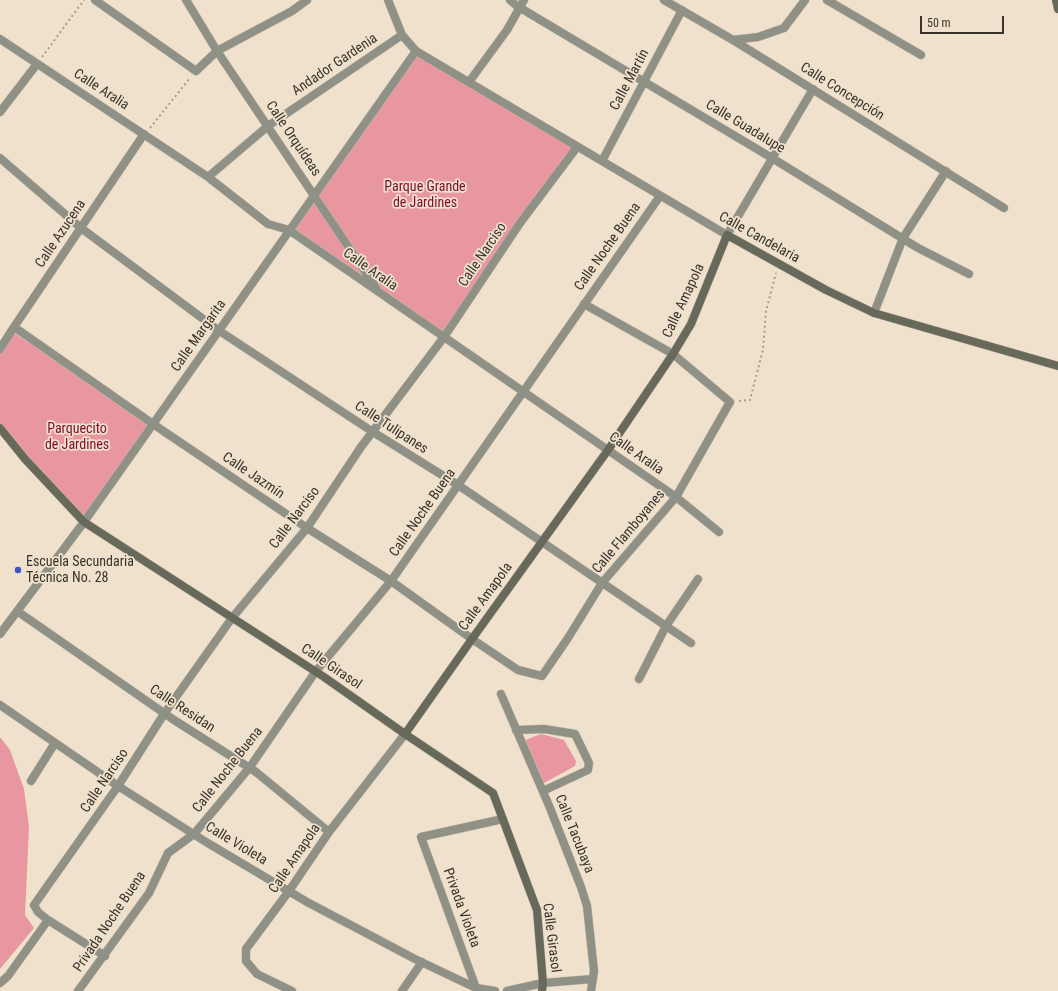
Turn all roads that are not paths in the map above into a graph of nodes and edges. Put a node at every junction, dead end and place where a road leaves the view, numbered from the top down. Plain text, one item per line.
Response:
1 (95, 0) edge
2 (186, 0) edge
3 (307, 0) edge
4 (388, 0) edge
5 (510, 0) edge
6 (664, 0) edge
7 (805, 0) edge
8 (826, 0) edge
9 (1056, 0) edge
10 (522, 4) edge
11 (1058, 9) edge
12 (682, 10) junction
13 (402, 35) junction
14 (0, 39) edge
15 (733, 40) junction
16 (217, 51) junction
17 (416, 51) junction
18 (920, 55) dead end
19 (37, 64) junction
20 (469, 82) junction
21 (644, 82) junction
22 (813, 89) junction
23 (0, 112) edge
24 (268, 126) junction
25 (144, 134) junction
26 (577, 147) junction
27 (0, 158) edge
28 (772, 158) junction
29 (602, 162) junction
30 (946, 172) junction
31 (208, 176) junction
32 (314, 194) junction
33 (660, 196) junction
34 (1004, 208) dead end
35 (81, 228) junction
36 (289, 230) junction
37 (727, 235) junction
38 (903, 238) junction
39 (969, 274) dead end
40 (379, 292) junction
41 (584, 304) junction
42 (874, 313) junction
43 (14, 327) junction
44 (218, 330) junction
45 (444, 337) junction
46 (0, 350) edge
47 (673, 354) junction
48 (1058, 366) edge
49 (523, 392) junction
50 (153, 424) junction
51 (0, 428) edge
52 (373, 432) junction
53 (608, 450) junction
54 (458, 485) junction
55 (676, 497) junction
56 (84, 522) junction
57 (307, 528) junction
58 (719, 532) dead end
59 (541, 542) junction
60 (698, 579) dead end
61 (391, 581) junction
62 (602, 583) junction
63 (17, 611) junction
64 (232, 618) junction
65 (666, 626) junction
66 (0, 634) edge
67 (472, 639) junction
68 (691, 643) dead end
69 (316, 671) junction
70 (542, 676) joint
71 (639, 679) dead end
72 (500, 694) dead end
73 (0, 705) edge
74 (164, 714) junction
75 (516, 730) junction
76 (405, 734) junction
77 (56, 743) junction
78 (250, 768) junction
79 (31, 781) dead end
80 (118, 786) junction
81 (543, 791) junction
82 (503, 818) junction
83 (329, 832) junction
84 (194, 834) junction
85 (289, 891) junction
86 (48, 920) junction
87 (104, 956) junction
88 (422, 962) junction
89 (593, 979) junction
90 (0, 983) edge
91 (543, 987) edge
92 (476, 988) junction
93 (78, 991) edge
94 (292, 991) edge
95 (402, 991) edge
96 (495, 991) edge
97 (507, 991) edge
98 (591, 991) edge

1 - 16 street
2 - 16 street, Calle Orquídeas
3 - 16 street
4 - 13 street, Calle Candelaria
5 - 10 street, Calle Guadalupe
6 - 12 street, Calle Concepción
7 - 15 street
8 - 18 street
9 - 11 street
10 - 20 street
10 - 21 street, Calle Guadalupe
12 - 15 street, Calle Concepción
12 - 21 street, Calle Martín
13 - 17 street, Calle Candelaria
13 - 24 street, Andador Gardenia
14 - 19 street, Calle Aralia
15 - 22 street, Calle Concepción
16 - 24 street, Calle Orquídeas
17 - 20 street, Calle Candelaria
17 - 32 street, Calle Margarita
19 - 23 street
19 - 25 street, Calle Aralia
20 - 26 street, Calle Candelaria
21 - 28 street, Calle Guadalupe
21 - 29 street, Calle Martín
22 - 28 street
22 - 30 street, Calle Concepción
24 - 31 street, Andador Gardenia
24 - 32 street, Calle Orquídeas
25 - 31 street, Calle Aralia
25 - 35 street, Calle Azucena
26 - 29 street, Calle Candelaria
26 - 45 street, Calle Narciso
27 - 35 street, Calle Tulipanes
28 - 37 street
28 - 38 street, Calle Guadalupe
29 - 33 street, Calle Candelaria
30 - 34 street, Calle Concepción
30 - 38 street
31 - 36 street, Calle Aralia
32 - 36 street, Calle Margarita
32 - 40 street, Calle Orquídeas
33 - 37 street, Calle Candelaria
33 - 41 street, Calle Noche Buena
35 - 43 street, Calle Azucena
35 - 44 street, Calle Tulipanes
36 - 40 street, Calle Aralia
36 - 44 street, Calle Margarita
37 - 42 street, Calle Candelaria
37 - 47 street, Calle Amapola
38 - 39 street, Calle Guadalupe
38 - 42 street
40 - 45 street, Calle Aralia
41 - 47 street
41 - 49 street, Calle Noche Buena
42 - 48 street, Calle Candelaria
43 - 46 street, Calle Azucena
43 - 50 street, Calle Jazmín
44 - 50 street, Calle Margarita
44 - 52 street, Calle Tulipanes
45 - 49 street, Calle Aralia
45 - 52 street, Calle Narciso
47 - 53 street, Calle Amapola
47 - 55 street, Calle Flamboyanes
49 - 53 street, Calle Aralia
49 - 54 street, Calle Noche Buena
50 - 56 street, Calle Margarita
50 - 57 street, Calle Jazmín
51 - 56 street, Calle Girasol
52 - 54 street, Calle Tulipanes
52 - 57 street, Calle Narciso
53 - 55 street, Calle Aralia
53 - 59 street, Calle Amapola
54 - 59 street, Calle Tulipanes
54 - 61 street, Calle Noche Buena
55 - 58 street, Calle Aralia
55 - 62 street, Calle Flamboyanes
56 - 63 street, Calle Margarita
56 - 64 street, Calle Girasol
57 - 61 street, Calle Jazmín
57 - 64 street, Calle Narciso
59 - 62 street, Calle Tulipanes
59 - 67 street, Calle Amapola
60 - 65 street
61 - 67 street, Calle Jazmín
61 - 69 street, Calle Noche Buena
62 - 65 street, Calle Tulipanes
62 - 70 street, Calle Flamboyanes
63 - 66 street, Calle Margarita
63 - 74 street, Calle Residan
64 - 69 street, Calle Girasol
64 - 74 street, Calle Narciso
65 - 68 street, Calle Tulipanes
65 - 71 street
67 - 70 street, Calle Jazmín
67 - 76 street, Calle Amapola
69 - 76 street, Calle Girasol
69 - 78 street, Calle Noche Buena
72 - 75 street, Calle Tacubaya
73 - 77 street, Calle Violeta
74 - 78 street, Calle Residan
74 - 80 street, Calle Narciso
75 - 81 street, Calle Tacubaya
75 - 81 street
76 - 82 street, Calle Girasol
76 - 83 street, Calle Amapola
77 - 79 street
77 - 80 street, Calle Violeta
78 - 83 street, Calle Residan
78 - 84 street, Calle Noche Buena
80 - 84 street, Calle Violeta
80 - 86 street, Calle Narciso
81 - 89 street, Calle Tacubaya
82 - 91 street, Calle Girasol
82 - 92 street, Privada Violeta
83 - 85 street, Calle Amapola
84 - 85 street, Calle Violeta
84 - 87 street, Privada Noche Buena
85 - 88 street, Calle Violeta
85 - 94 street, Calle Amapola
86 - 87 street
86 - 90 street
87 - 93 street, Privada Noche Buena
88 - 92 street, Calle Violeta
88 - 95 street
89 - 91 street
89 - 98 street, Calle Tacubaya
91 - 97 street
92 - 96 street, Calle Violeta

